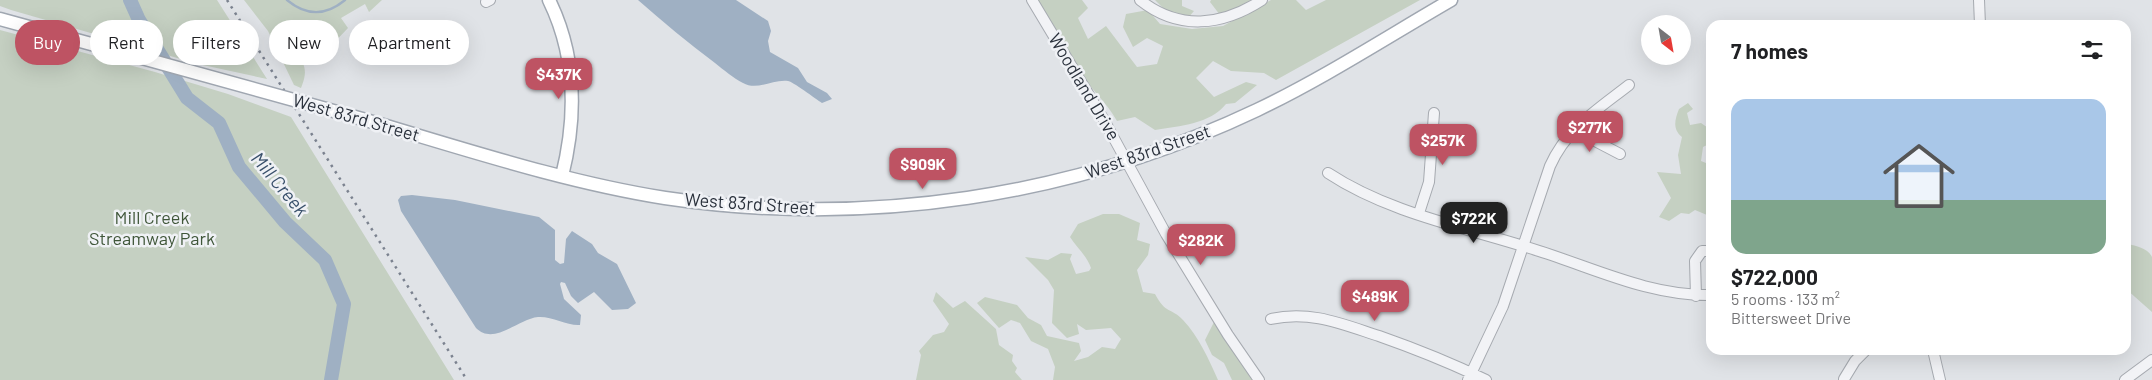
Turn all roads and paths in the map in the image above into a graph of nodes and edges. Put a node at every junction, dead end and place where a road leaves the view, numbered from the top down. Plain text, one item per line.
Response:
1 (549, 0) edge
2 (1032, 0) edge
3 (1140, 0) edge
4 (1262, 0) edge
5 (1451, 0) edge
6 (1979, 0) edge
7 (0, 19) edge
8 (1980, 20) edge
9 (1629, 85) dead end
10 (1434, 113) dead end
11 (1577, 126) junction
12 (1620, 154) dead end
13 (1128, 162) junction
14 (1328, 172) dead end
15 (562, 176) junction
16 (1419, 213) junction
17 (1523, 246) junction
18 (1706, 251) edge
19 (1706, 295) edge
20 (1696, 296) junction
21 (1271, 319) dead end
22 (1861, 355) edge
23 (1934, 355) edge
24 (2152, 360) edge
25 (1470, 377) edge
26 (1259, 380) edge
27 (1486, 380) edge
28 (1844, 380) edge
29 (1940, 380) edge
30 (2125, 380) edge

1 - 15 main road
2 - 13 street, Woodland Drive
3 - 4 street
5 - 13 main road, West 83rd Street
6 - 8 street
7 - 15 main road, West 83rd Street, bridge
9 - 11 street
10 - 16 street
11 - 12 street
11 - 17 street
13 - 15 main road, West 83rd Street
13 - 26 street, Woodland Drive
14 - 16 street
16 - 17 street
17 - 20 street
17 - 25 street
18 - 20 street
19 - 20 street
21 - 25 street
22 - 28 street
23 - 29 street
24 - 30 street
25 - 27 street

